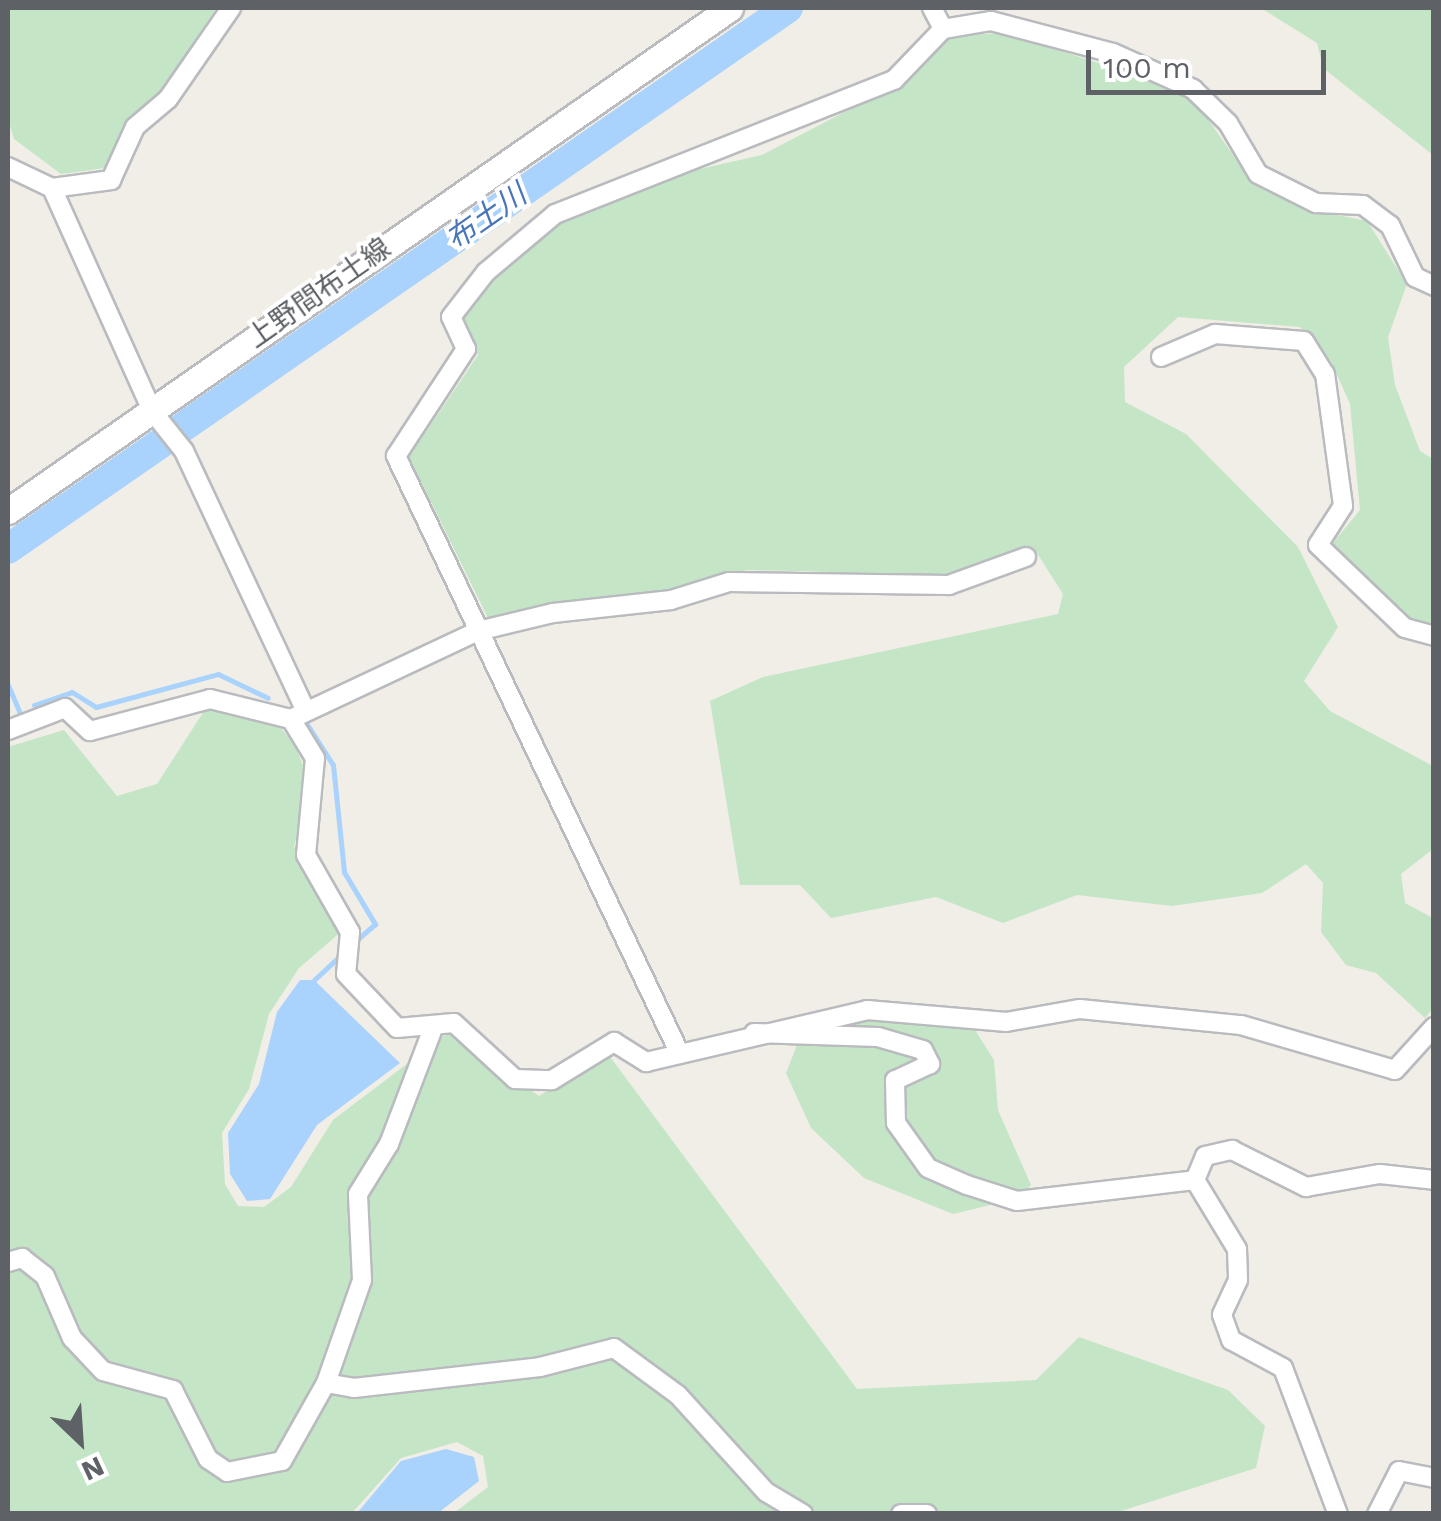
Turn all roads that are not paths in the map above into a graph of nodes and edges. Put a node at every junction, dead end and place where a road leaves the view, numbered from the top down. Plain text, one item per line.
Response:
1 (231, 8) edge
2 (730, 8) edge
3 (932, 8) edge
4 (943, 29) junction
5 (8, 168) edge
6 (52, 188) junction
7 (1434, 286) edge
8 (1161, 357) dead end
9 (152, 410) junction
10 (8, 511) edge
11 (1026, 557) dead end
12 (478, 631) junction
13 (1434, 636) edge
14 (298, 714) junction
15 (8, 730) edge
16 (1434, 1027) edge
17 (432, 1031) junction
18 (749, 1032) junction
19 (679, 1052) junction
20 (1195, 1180) junction
21 (1434, 1180) edge
22 (8, 1262) edge
23 (326, 1383) junction
24 (1434, 1478) edge
25 (803, 1514) edge
26 (901, 1514) edge
27 (927, 1514) edge
28 (1338, 1514) edge
29 (1377, 1514) edge

1 - 6 street
2 - 9 main road, 上野間布土線
3 - 4 street
4 - 7 street
4 - 12 street
5 - 6 street
6 - 9 street
8 - 13 street
9 - 10 main road, 上野間布土線
9 - 14 street
11 - 12 street
12 - 14 street
12 - 19 street
14 - 15 street
14 - 17 street
16 - 18 street
17 - 19 street
17 - 23 street
18 - 19 street
18 - 20 street
20 - 21 street
20 - 28 street
22 - 23 street
23 - 25 street
24 - 29 street
26 - 27 street

